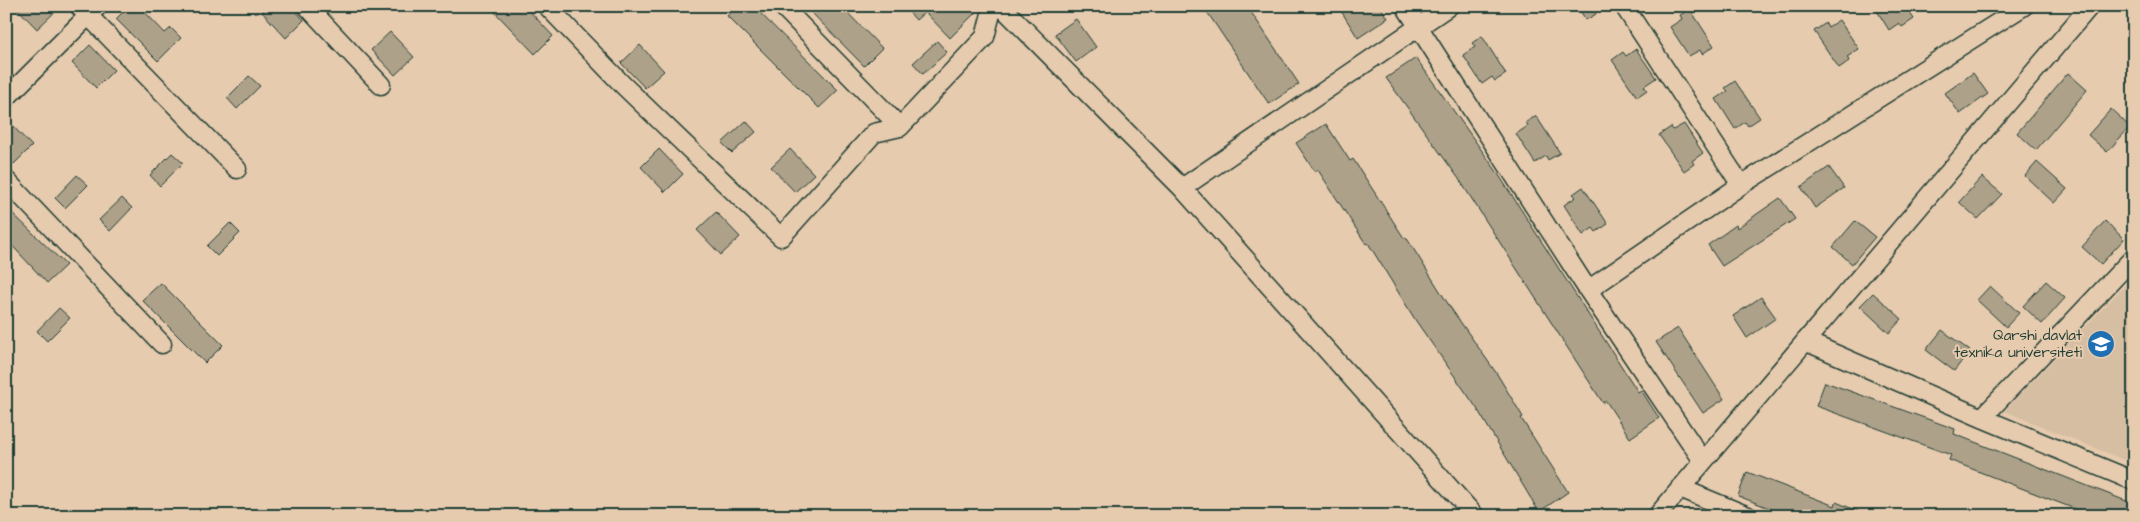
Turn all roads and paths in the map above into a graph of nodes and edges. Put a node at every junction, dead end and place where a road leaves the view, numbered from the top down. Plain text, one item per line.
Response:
1 (306, 6) edge
2 (547, 6) edge
3 (782, 6) edge
4 (993, 6) edge
5 (1001, 6) edge
6 (1405, 6) edge
7 (1450, 6) edge
8 (1624, 6) edge
9 (2024, 6) edge
10 (2090, 6) edge
11 (88, 9) edge
12 (1419, 27) junction
13 (381, 84) dead end
14 (6, 98) edge
15 (900, 127) junction
16 (237, 169) dead end
17 (6, 180) edge
18 (1741, 185) junction
19 (1182, 188) junction
20 (2134, 257) edge
21 (1588, 290) junction
22 (1805, 341) junction
23 (162, 344) dead end
24 (1982, 418) junction
25 (1703, 461) junction
26 (2134, 481) edge
27 (1680, 488) junction
28 (1475, 516) edge
29 (1657, 516) edge
30 (1748, 516) edge

1 - 13 street
2 - 15 street
3 - 15 street
4 - 15 street
5 - 19 street
6 - 12 street
7 - 12 street
8 - 18 street
9 - 18 street
10 - 22 street
11 - 14 street
11 - 16 street
12 - 19 street
12 - 21 street
17 - 23 street
18 - 21 street
19 - 28 street
20 - 24 street
21 - 25 street
22 - 24 street
22 - 25 street
24 - 26 street
25 - 27 street
27 - 29 street
27 - 30 street

